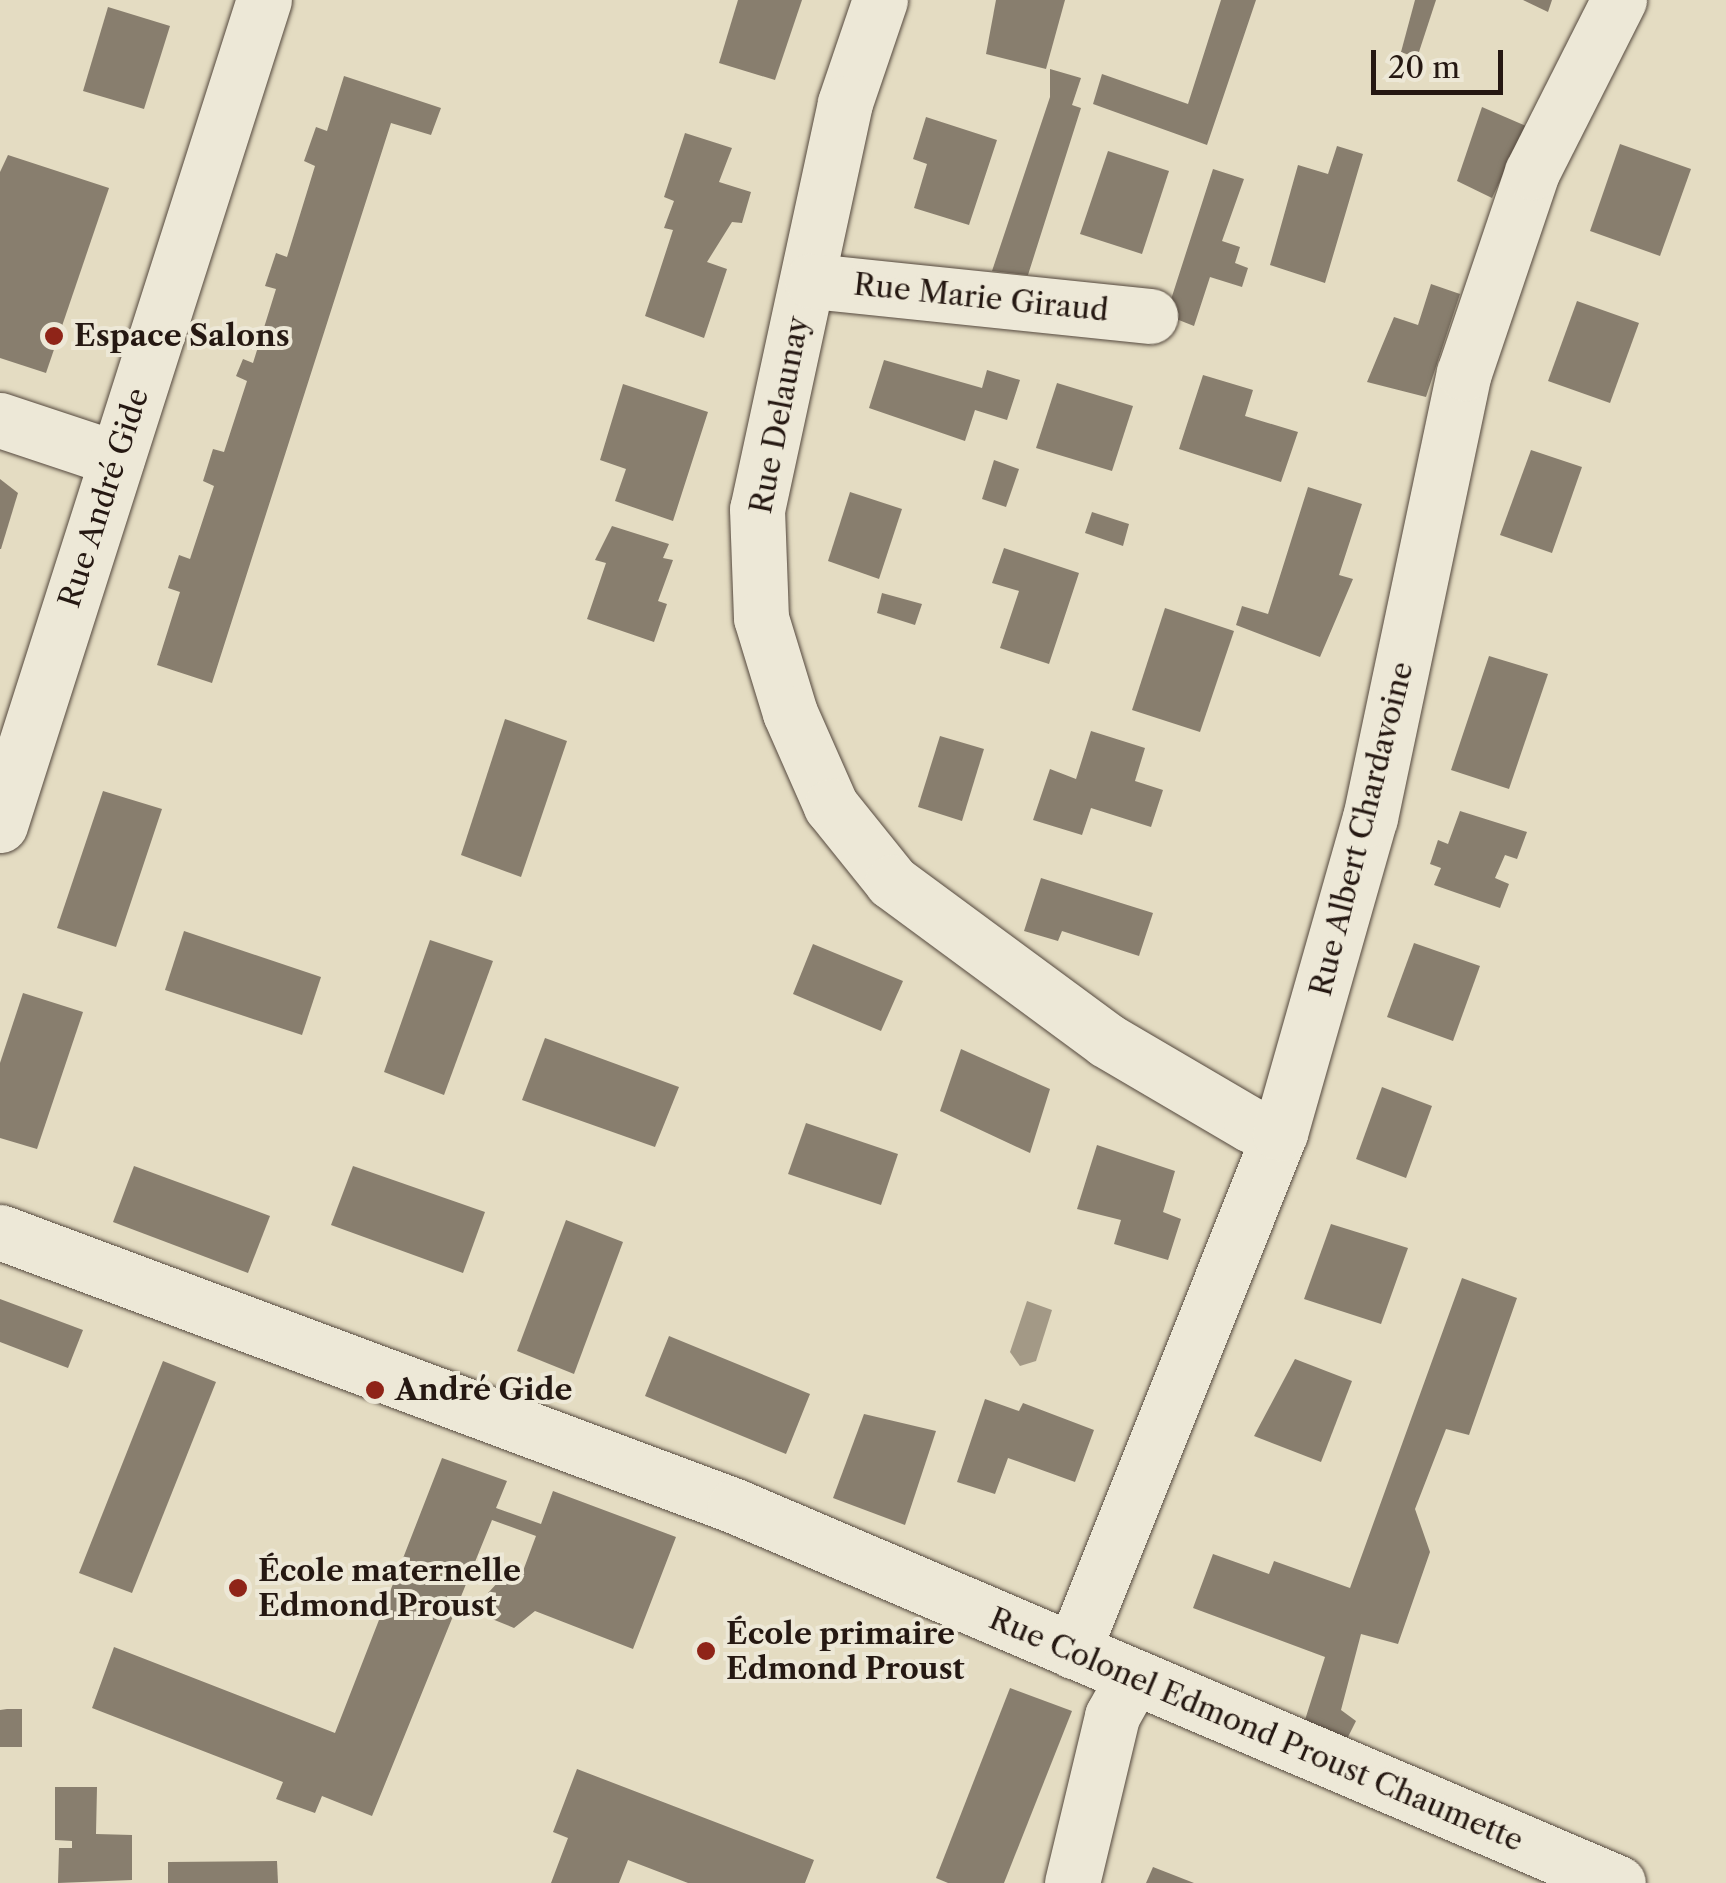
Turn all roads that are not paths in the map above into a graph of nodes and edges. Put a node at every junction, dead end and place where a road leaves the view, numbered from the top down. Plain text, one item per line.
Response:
1 (264, 0) edge
2 (880, 0) edge
3 (1619, 0) edge
4 (812, 281) junction
5 (1150, 316) dead end
6 (0, 420) edge
7 (117, 459) junction
8 (0, 825) edge
9 (1280, 1133) junction
10 (0, 1232) edge
11 (1073, 1651) junction
12 (1132, 1680) junction
13 (1072, 1883) edge
14 (1618, 1883) edge

1 - 7 street, Rue André Gide
2 - 4 street, Rue Delaunay
3 - 9 street, Rue Albert Chardavoine
4 - 5 street, Rue Marie Giraud
4 - 9 street, Rue Delaunay
6 - 7 street
7 - 8 street, Rue André Gide
9 - 11 street, Rue Albert Chardavoine
10 - 11 street, Rue Colonel Edmond Proust Chaumette
11 - 12 street, Rue Colonel Edmond Proust Chaumette
12 - 13 street
12 - 14 street, Rue Colonel Edmond Proust Chaumette

